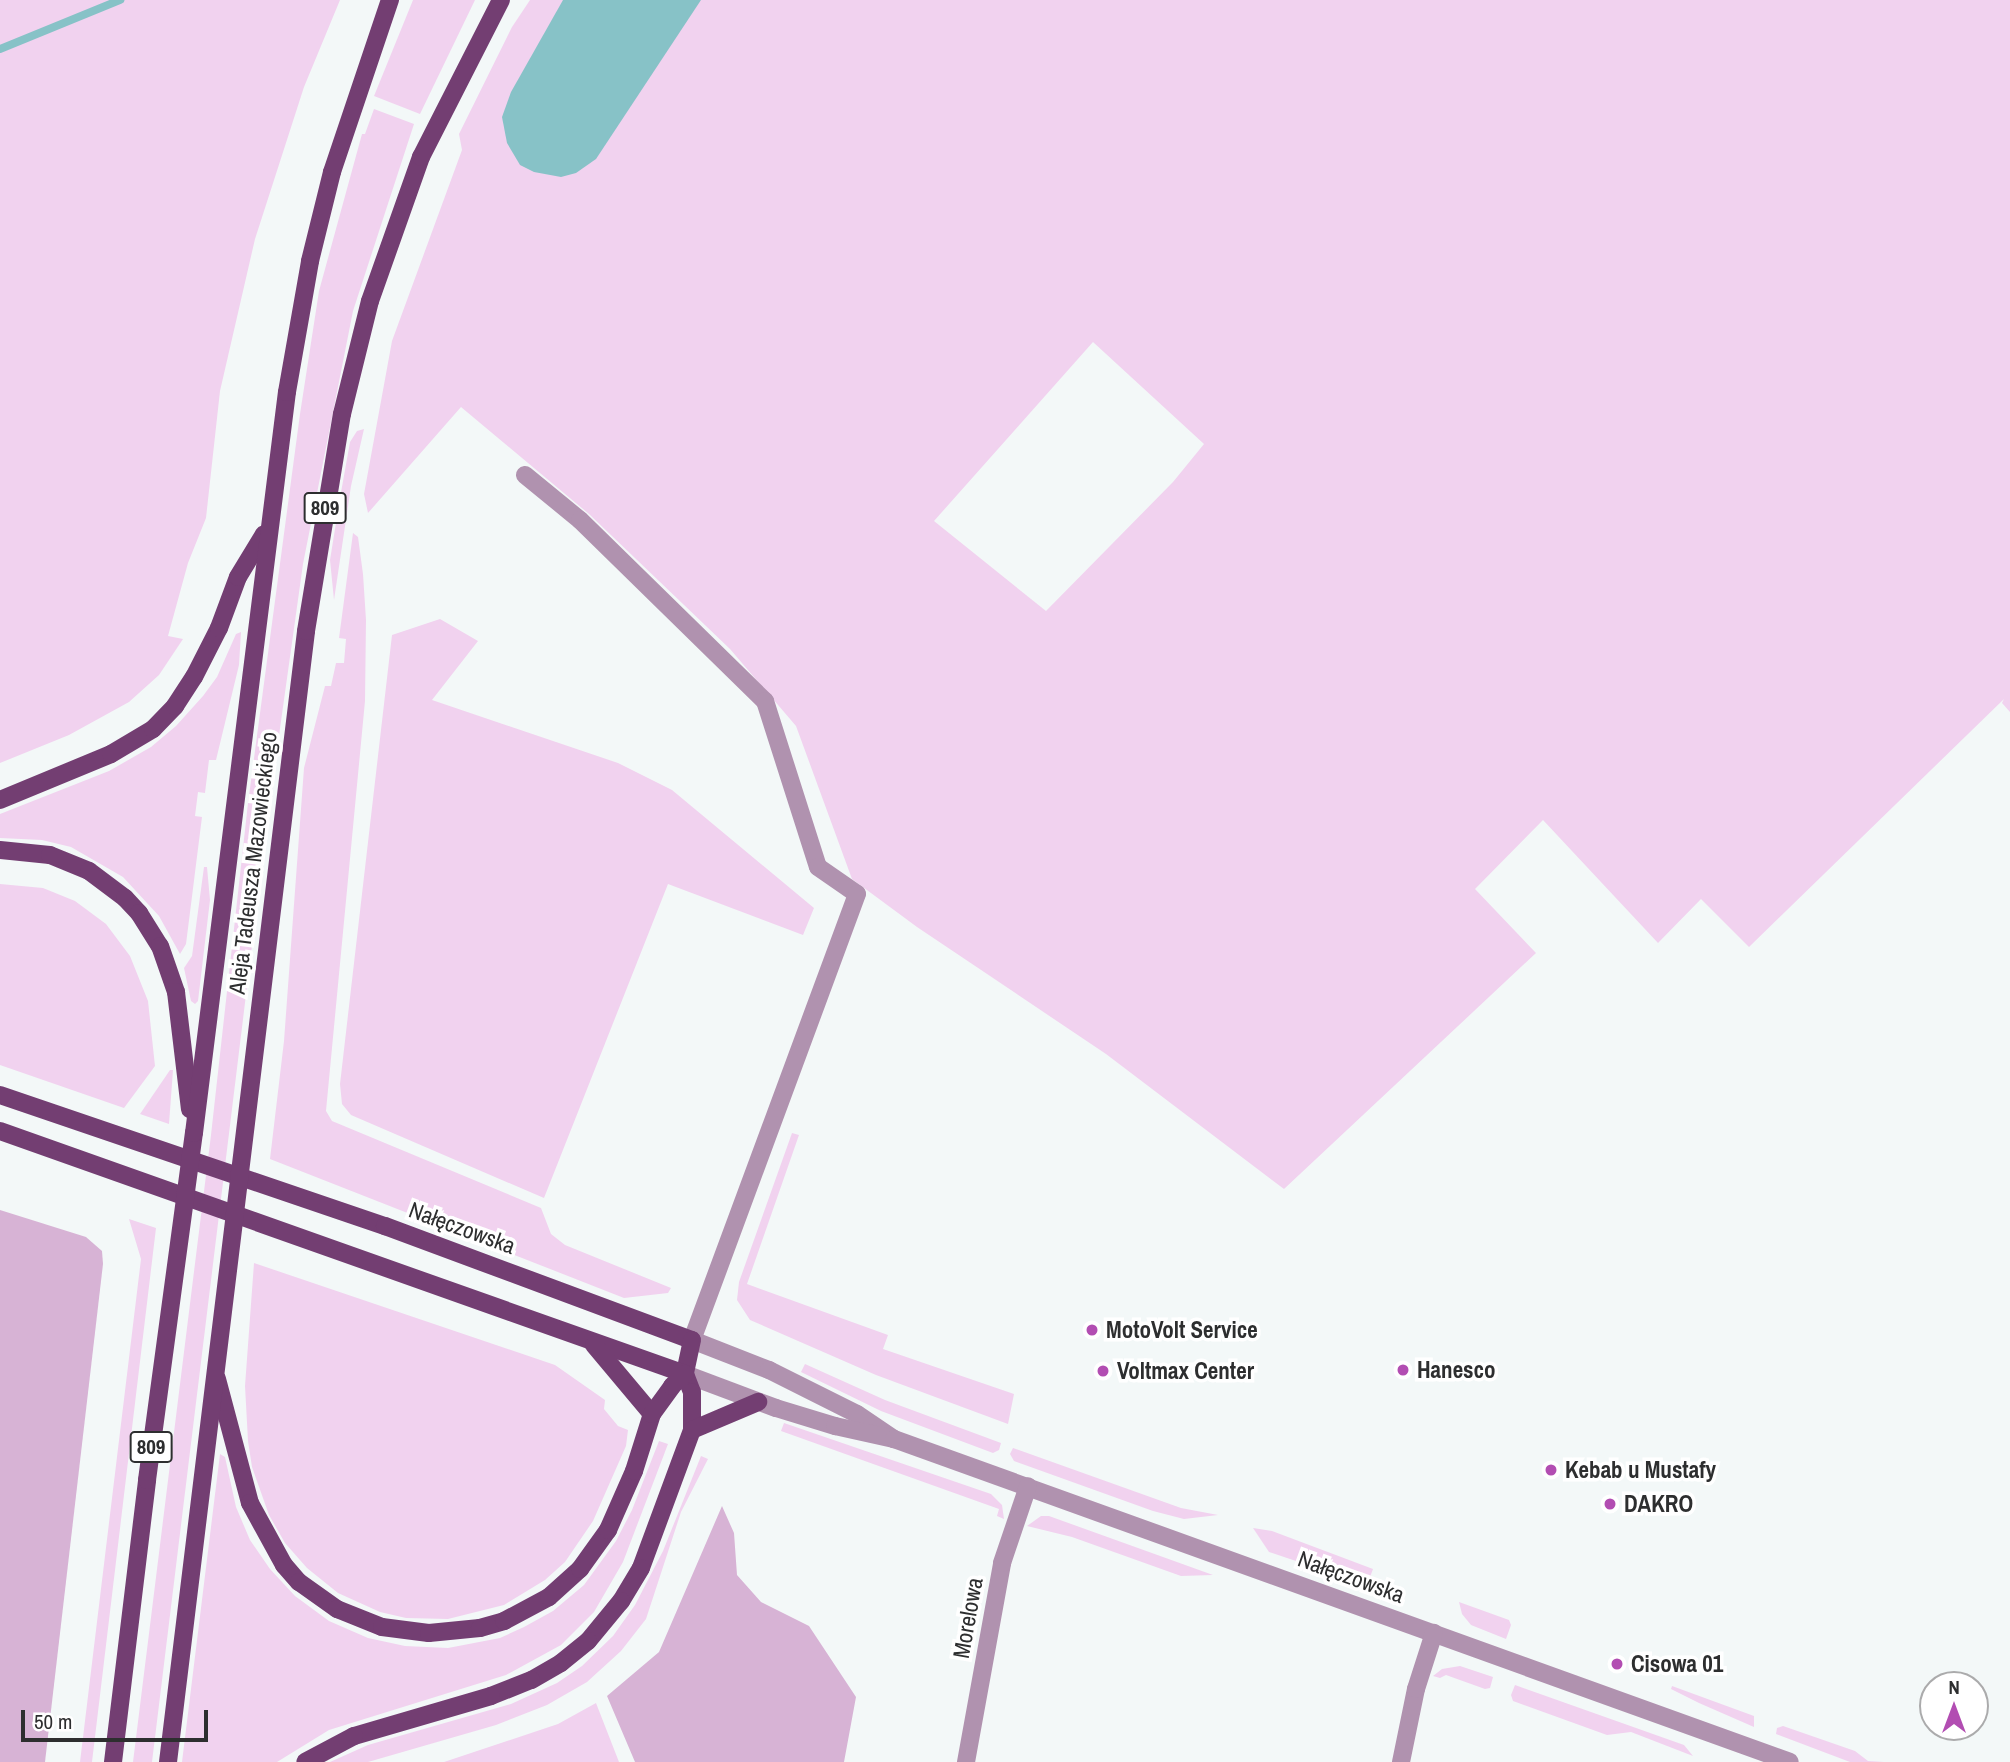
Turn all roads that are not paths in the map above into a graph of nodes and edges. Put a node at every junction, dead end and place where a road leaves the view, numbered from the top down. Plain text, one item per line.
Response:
1 (390, 0) edge
2 (501, 0) edge
3 (525, 475) dead end
4 (269, 527) junction
5 (0, 800) edge
6 (0, 850) edge
7 (0, 1095) edge
8 (0, 1131) edge
9 (194, 1133) junction
10 (692, 1340) junction
11 (592, 1342) junction
12 (215, 1372) junction
13 (685, 1374) junction
14 (758, 1402) junction
15 (652, 1414) junction
16 (692, 1430) junction
17 (894, 1439) junction
18 (1028, 1486) junction
19 (1434, 1633) junction
20 (113, 1762) edge
21 (168, 1762) edge
22 (305, 1762) edge
23 (966, 1762) edge
24 (1401, 1762) edge
25 (1790, 1762) edge

1 - 4 main road, Aleja Tadeusza Mazowieckiego / 809
2 - 12 main road, Aleja Tadeusza Mazowieckiego / 809
3 - 10 street
4 - 5 main road
4 - 9 main road, Aleja Tadeusza Mazowieckiego / 809
6 - 9 main road
7 - 10 main road, Nałęczowska
8 - 11 main road, Nałęczowska
9 - 20 main road, Aleja Tadeusza Mazowieckiego / 809
10 - 13 main road
10 - 17 street, Nałęczowska
11 - 13 main road, Nałęczowska
11 - 15 main road
12 - 15 main road
12 - 21 main road, Aleja Tadeusza Mazowieckiego / 809
13 - 14 street, Nałęczowska
13 - 15 main road
13 - 16 main road
14 - 16 main road
14 - 17 street, Nałęczowska
16 - 22 main road
17 - 18 street, Nałęczowska
18 - 19 street, Nałęczowska
18 - 23 street, Morelowa
19 - 24 street
19 - 25 street, Nałęczowska

